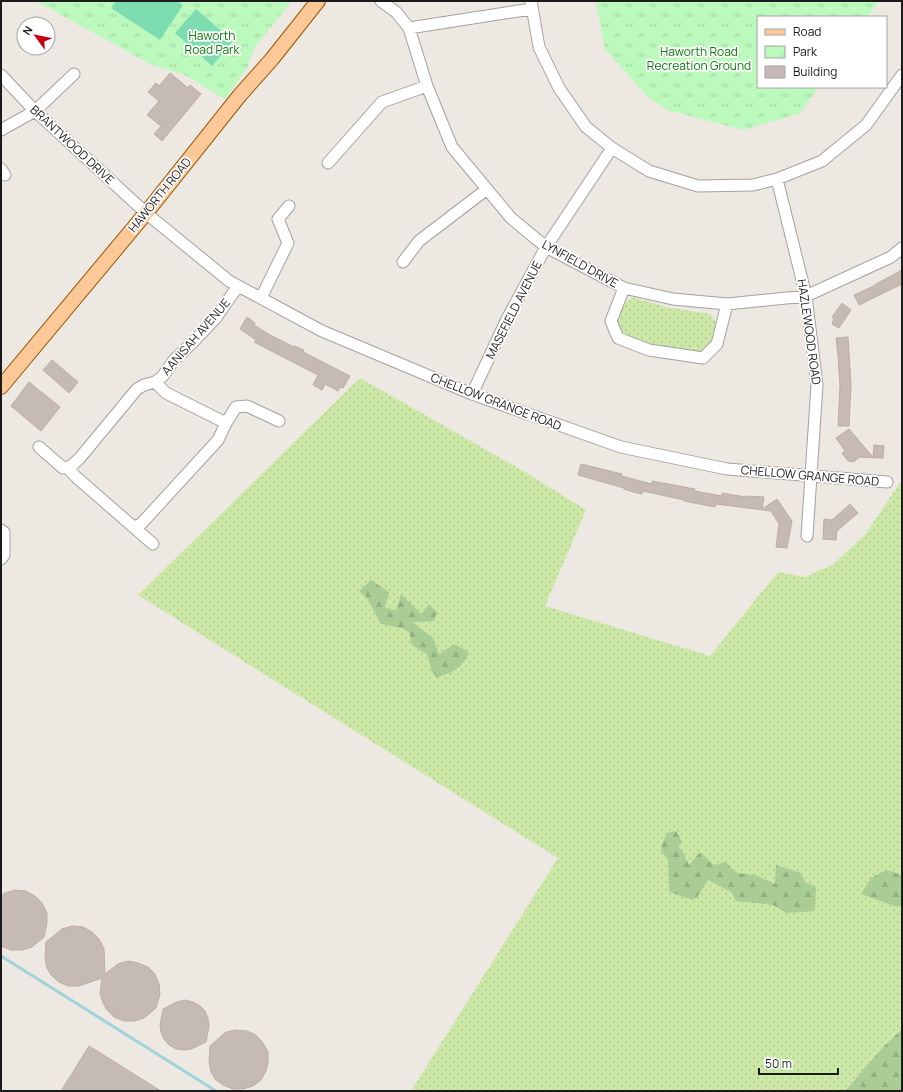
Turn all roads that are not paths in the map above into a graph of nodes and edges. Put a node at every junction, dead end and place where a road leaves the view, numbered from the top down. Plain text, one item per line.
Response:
1 (318, 1) edge
2 (381, 1) edge
3 (531, 5) edge
4 (410, 28) junction
5 (74, 74) dead end
6 (1, 75) edge
7 (902, 75) edge
8 (427, 86) junction
9 (35, 111) junction
10 (1, 130) edge
11 (612, 148) junction
12 (328, 163) dead end
13 (777, 179) junction
14 (486, 189) junction
15 (289, 206) dead end
16 (146, 213) junction
17 (546, 248) junction
18 (902, 248) edge
19 (403, 262) dead end
20 (238, 286) junction
21 (624, 288) junction
22 (806, 296) junction
23 (261, 298) junction
24 (727, 304) junction
25 (155, 382) junction
26 (1, 387) edge
27 (472, 394) junction
28 (279, 421) dead end
29 (226, 423) junction
30 (39, 447) dead end
31 (67, 467) junction
32 (811, 475) junction
33 (887, 482) dead end
34 (134, 527) junction
35 (1, 530) edge
36 (807, 536) dead end
37 (153, 544) dead end
38 (1, 560) edge

1 - 16 main road, HAWORTH ROAD
2 - 4 street, LYNFIELD DRIVE
3 - 4 street
3 - 11 street
4 - 8 street, LYNFIELD DRIVE
5 - 9 street
6 - 9 street, BRANTWOOD DRIVE
7 - 13 street
8 - 12 street
8 - 14 street, LYNFIELD DRIVE
9 - 10 street
9 - 16 street, BRANTWOOD DRIVE
11 - 13 street
11 - 17 street, MASEFIELD AVENUE
13 - 22 street, HAZLEWOOD ROAD
14 - 17 street, LYNFIELD DRIVE
14 - 19 street
15 - 23 street
16 - 20 street, CHELLOW GRANGE ROAD
16 - 26 main road, HAWORTH ROAD
17 - 21 street, LYNFIELD DRIVE
17 - 27 street, MASEFIELD AVENUE
18 - 22 street, LYNFIELD DRIVE
20 - 23 street, CHELLOW GRANGE ROAD
20 - 25 street, AANISAH AVENUE
21 - 24 street, LYNFIELD DRIVE
21 - 24 street
22 - 24 street, LYNFIELD DRIVE
22 - 32 street, HAZLEWOOD ROAD
23 - 27 street, CHELLOW GRANGE ROAD
25 - 29 street
25 - 31 street, AANISAH AVENUE
27 - 32 street, CHELLOW GRANGE ROAD
28 - 29 street
29 - 34 street
30 - 31 street
31 - 34 street
32 - 33 street, CHELLOW GRANGE ROAD
32 - 36 street, HAZLEWOOD ROAD
34 - 37 street
35 - 38 street

